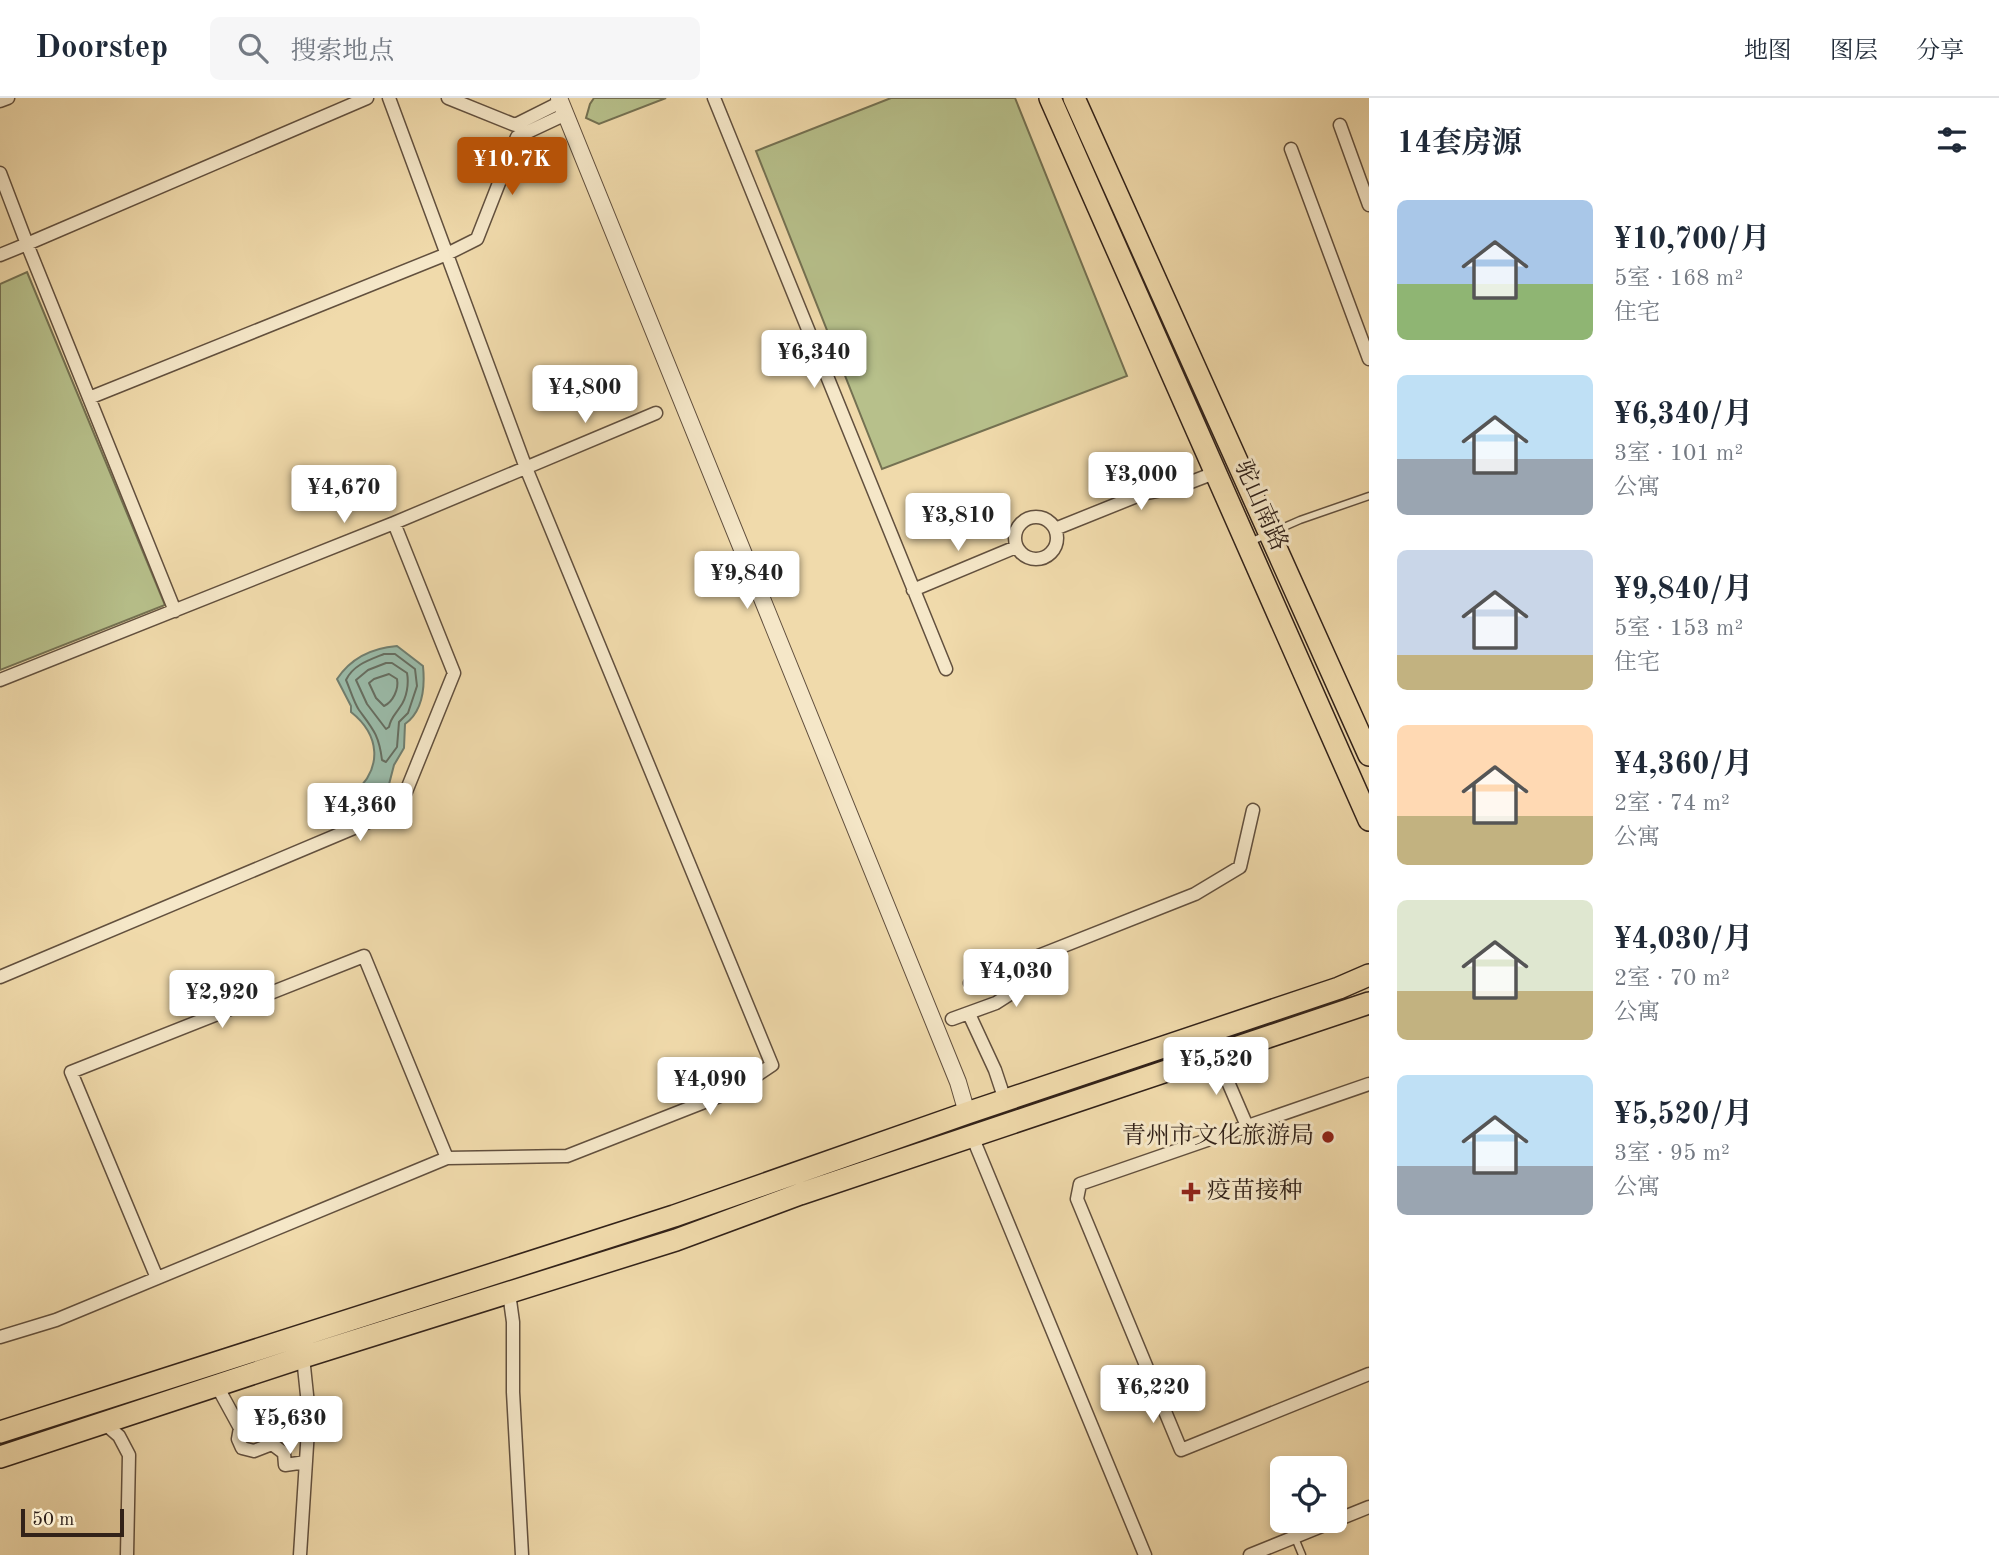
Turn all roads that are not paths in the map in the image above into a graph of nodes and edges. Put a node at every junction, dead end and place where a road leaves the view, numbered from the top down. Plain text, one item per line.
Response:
1 (8, 98) edge
2 (367, 98) edge
3 (389, 98) edge
4 (448, 98) edge
5 (714, 98) edge
6 (1050, 98) edge
7 (1074, 98) edge
8 (0, 102) edge
9 (562, 105) edge
10 (1340, 125) dead end
11 (1291, 149) dead end
12 (0, 173) edge
13 (1365, 184) edge
14 (1369, 205) edge
15 (27, 244) junction
16 (447, 254) junction
17 (0, 255) edge
18 (1369, 359) edge
19 (89, 398) junction
20 (656, 413) dead end
21 (526, 468) junction
22 (1217, 472) junction
23 (1369, 496) edge
24 (394, 523) junction
25 (1055, 529) junction
26 (1269, 533) junction
27 (1247, 543) junction
28 (1016, 547) junction
29 (913, 590) junction
30 (174, 611) junction
31 (946, 669) dead end
32 (0, 680) edge
33 (1369, 755) edge
34 (1253, 810) dead end
35 (1369, 820) edge
36 (1023, 961) junction
37 (1369, 975) edge
38 (0, 977) edge
39 (970, 983) dead end
40 (1369, 1003) edge
41 (969, 1014) junction
42 (952, 1019) dead end
43 (1216, 1054) junction
44 (1369, 1084) edge
45 (1005, 1100) junction
46 (967, 1113) junction
47 (1247, 1126) junction
48 (972, 1136) junction
49 (447, 1158) junction
50 (157, 1278) junction
51 (509, 1293) junction
52 (0, 1337) edge
53 (303, 1357) junction
54 (1369, 1374) edge
55 (217, 1386) junction
56 (104, 1423) junction
57 (0, 1432) edge
58 (0, 1457) edge
59 (306, 1462) junction
60 (1369, 1507) edge
61 (1292, 1533) edge
62 (1293, 1536) junction
63 (127, 1555) edge
64 (300, 1555) edge
65 (522, 1555) edge
66 (1145, 1555) edge
67 (1250, 1555) edge
68 (1301, 1555) edge

1 - 8 street
2 - 15 street
3 - 16 street
4 - 9 street
5 - 29 street
6 - 22 main road, 驼山南路
7 - 26 main road, 驼山南路
9 - 16 street
9 - 46 street
10 - 13 street
11 - 18 street
12 - 15 street
13 - 14 street
15 - 17 street
15 - 19 street
16 - 19 street
16 - 21 street
19 - 30 street
20 - 21 street
21 - 24 street
21 - 49 street
22 - 25 street
22 - 27 main road, 驼山南路
23 - 26 lane
24 - 30 street
24 - 38 street
25 - 28 street
25 - 28 street
26 - 27 lane
26 - 33 main road, 驼山南路
27 - 35 main road, 驼山南路
28 - 29 street
29 - 31 street
30 - 32 street
34 - 36 street
36 - 39 street
36 - 41 street
37 - 45 main road
40 - 43 main road
41 - 42 street
41 - 45 street
43 - 47 street
43 - 48 main road
44 - 47 street
45 - 46 main road
46 - 57 main road
47 - 54 street
48 - 51 main road
48 - 66 street
49 - 50 street
49 - 50 street
50 - 52 street
51 - 53 main road
51 - 65 street
53 - 55 main road
53 - 59 street
55 - 56 main road
55 - 59 street
56 - 58 main road
56 - 63 street
59 - 64 street
60 - 62 street
61 - 62 lane
62 - 67 street
62 - 68 lane

